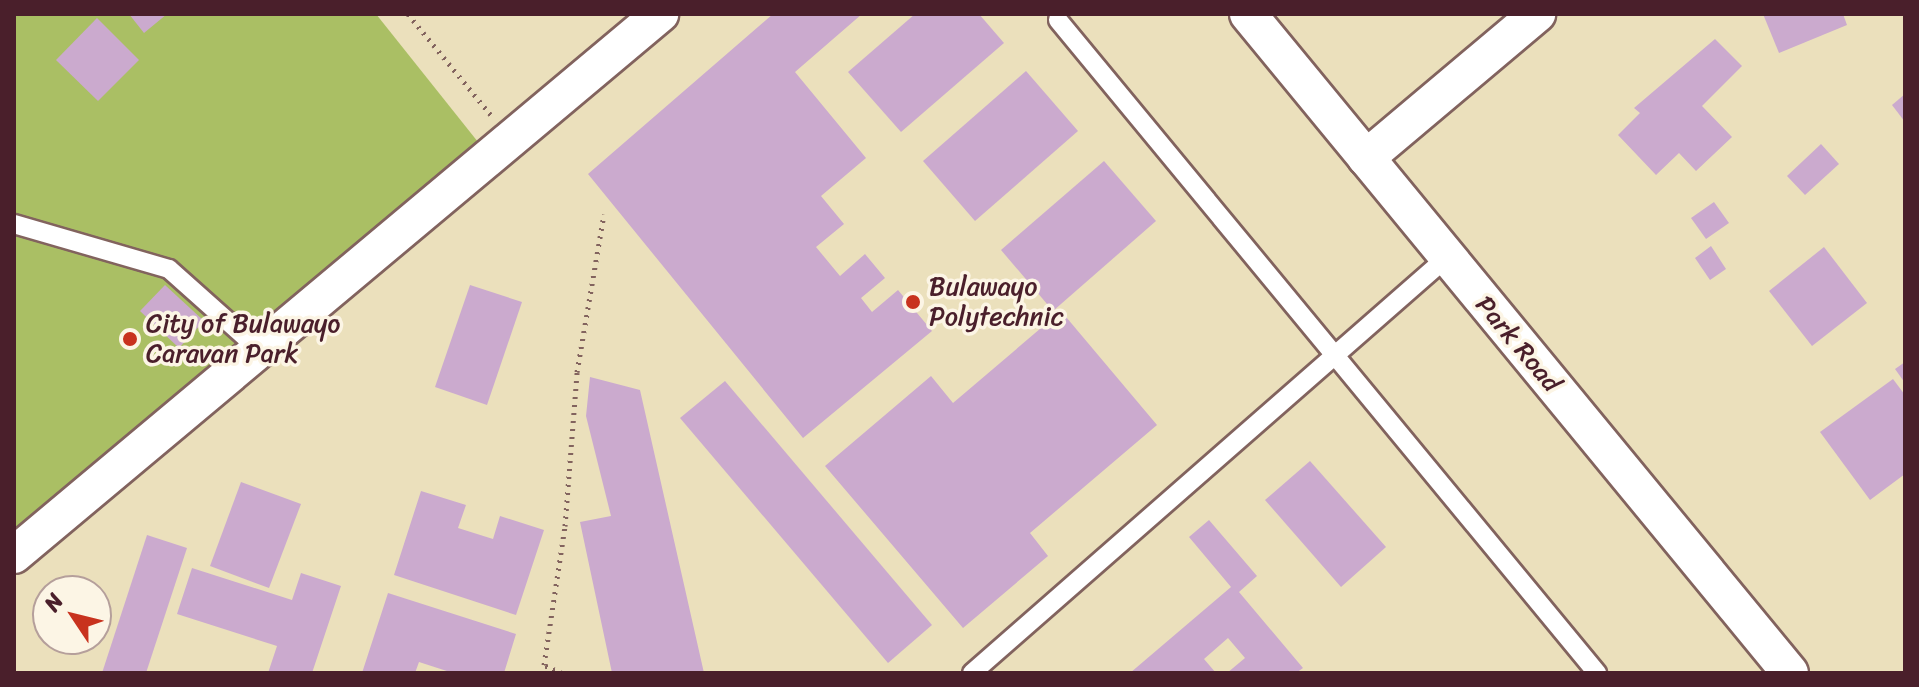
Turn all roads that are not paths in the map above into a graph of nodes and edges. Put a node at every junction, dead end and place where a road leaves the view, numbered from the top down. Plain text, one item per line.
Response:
1 (660, 14) edge
2 (1248, 14) edge
3 (1537, 14) edge
4 (1058, 20) dead end
5 (1366, 158) junction
6 (14, 224) edge
7 (1446, 258) junction
8 (260, 350) junction
9 (1337, 353) junction
10 (14, 555) edge
11 (972, 673) edge
12 (1597, 673) edge
13 (1790, 673) edge

1 - 8 street
2 - 5 street, Park Road
3 - 5 street
4 - 9 lane
5 - 7 street, Park Road
6 - 8 lane
7 - 9 lane
7 - 13 street, Park Road
8 - 10 street
9 - 11 lane
9 - 12 lane

